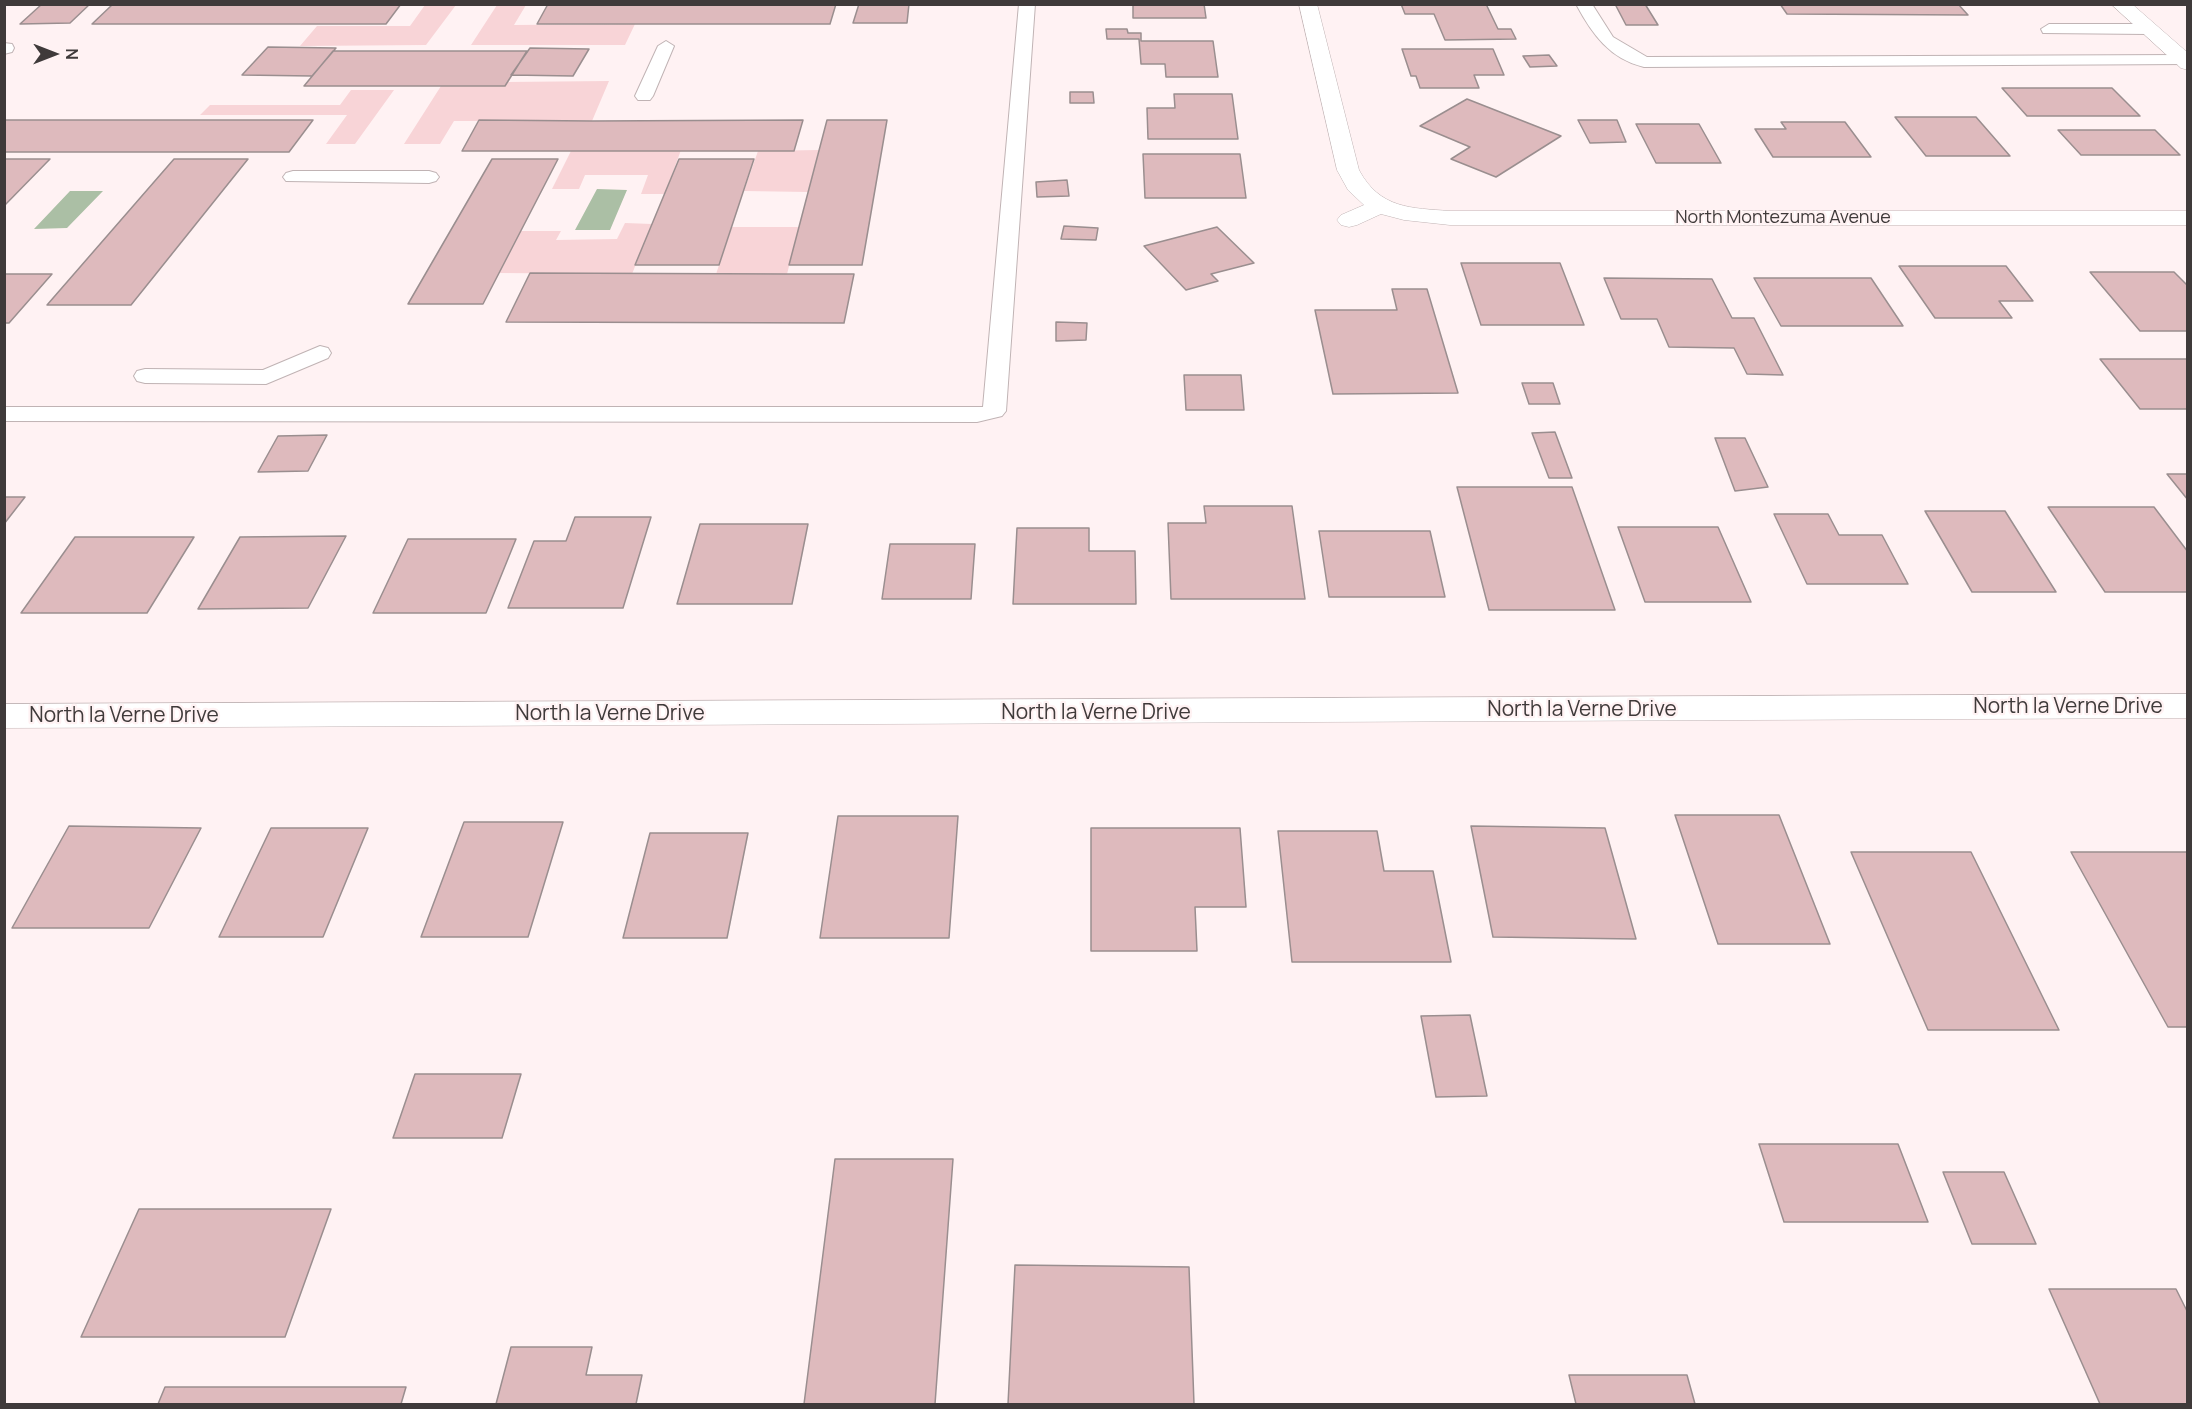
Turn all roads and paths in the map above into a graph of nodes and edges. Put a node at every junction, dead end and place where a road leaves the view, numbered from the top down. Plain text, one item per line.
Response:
1 (1027, 4) edge
2 (1308, 4) edge
3 (1584, 4) edge
4 (2120, 4) edge
5 (2049, 29) dead end
6 (2147, 29) junction
7 (666, 45) dead end
8 (2185, 62) edge
9 (644, 96) dead end
10 (293, 177) dead end
11 (429, 177) dead end
12 (1381, 206) junction
13 (2187, 218) edge
14 (1349, 220) dead end
15 (320, 353) dead end
16 (145, 376) dead end
17 (4, 414) edge
18 (2187, 706) edge
19 (4, 716) edge

1 - 17 lane
2 - 12 street
3 - 8 lane
4 - 6 street
5 - 6 lane
6 - 8 street
7 - 9 lane
10 - 11 lane
12 - 13 street, North Montezuma Avenue
12 - 14 street
15 - 16 lane
18 - 19 street, North la Verne Drive

